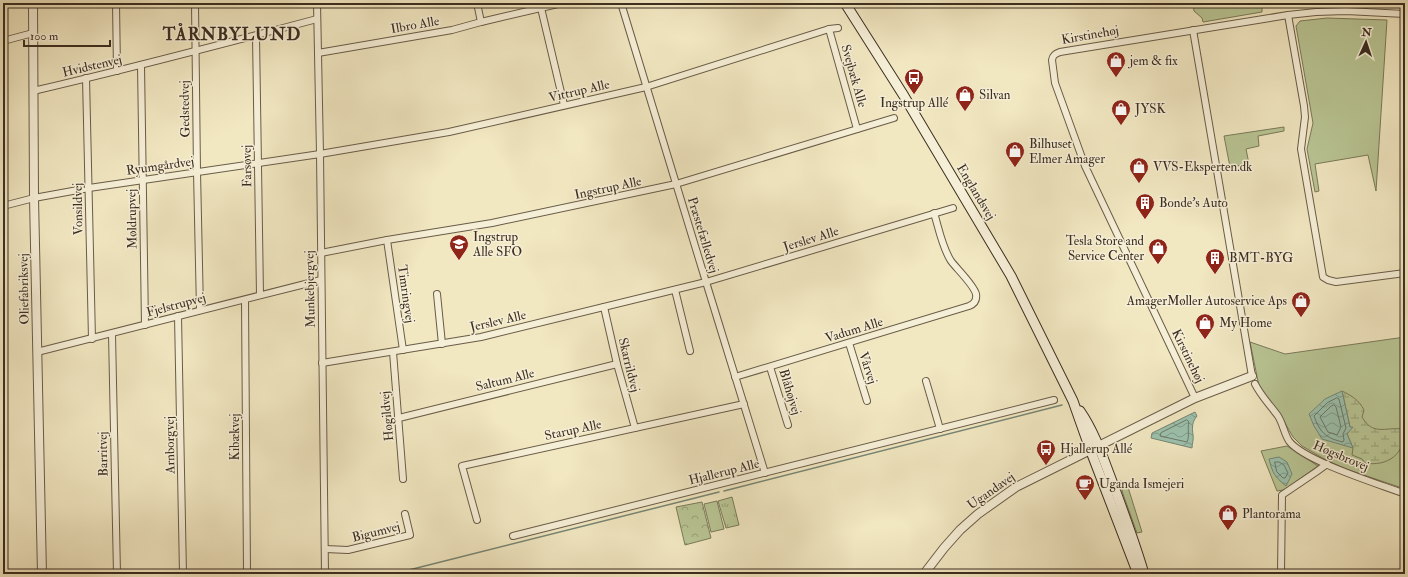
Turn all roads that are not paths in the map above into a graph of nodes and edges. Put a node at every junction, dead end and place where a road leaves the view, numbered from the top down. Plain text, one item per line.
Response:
1 (33, 3) edge
2 (116, 3) edge
3 (195, 3) edge
4 (317, 3) edge
5 (477, 3) edge
6 (562, 3) edge
7 (622, 3) edge
8 (845, 3) edge
9 (541, 8) junction
10 (1405, 14) edge
11 (1288, 15) junction
12 (317, 20) junction
13 (481, 22) junction
14 (838, 28) dead end
15 (829, 30) junction
16 (1193, 30) junction
17 (33, 33) junction
18 (256, 36) junction
19 (3, 41) edge
20 (196, 50) junction
21 (318, 53) junction
22 (142, 65) junction
23 (116, 71) junction
24 (86, 78) junction
25 (646, 87) junction
26 (33, 91) junction
27 (564, 105) junction
28 (894, 118) dead end
29 (857, 129) junction
30 (320, 154) junction
31 (258, 163) junction
32 (197, 172) junction
33 (142, 180) junction
34 (676, 184) junction
35 (89, 188) junction
36 (34, 198) junction
37 (3, 206) edge
38 (953, 208) dead end
39 (934, 213) junction
40 (387, 240) junction
41 (321, 253) junction
42 (1405, 273) edge
43 (321, 280) junction
44 (706, 282) junction
45 (675, 290) junction
46 (437, 294) dead end
47 (260, 295) junction
48 (245, 300) junction
49 (604, 307) junction
50 (200, 310) junction
51 (178, 316) junction
52 (145, 325) junction
53 (112, 334) junction
54 (92, 339) junction
55 (849, 343) junction
56 (442, 344) junction
57 (403, 350) junction
58 (690, 351) dead end
59 (37, 352) junction
60 (392, 352) junction
61 (322, 363) junction
62 (617, 364) junction
63 (770, 367) junction
64 (1252, 376) joint
65 (735, 377) junction
66 (926, 381) dead end
67 (1255, 384) dead end
68 (1195, 398) junction
69 (1054, 400) dead end
70 (867, 401) dead end
71 (1073, 401) junction
72 (744, 404) junction
73 (399, 418) junction
74 (788, 425) dead end
75 (635, 428) junction
76 (940, 429) junction
77 (1099, 445) junction
78 (1090, 449) junction
79 (1327, 464) junction
80 (765, 473) junction
81 (403, 479) dead end
82 (1405, 494) edge
83 (405, 514) dead end
84 (477, 520) dead end
85 (513, 536) dead end
86 (325, 549) junction
87 (42, 574) edge
88 (117, 574) edge
89 (183, 574) edge
90 (247, 574) edge
91 (325, 574) edge
92 (924, 574) edge
93 (1138, 574) edge
94 (1144, 574) edge
95 (1281, 574) edge

1 - 17 street, Oliefabriksvej
2 - 23 street
3 - 20 street, Gedstedvej
4 - 12 street, Munkebjergvej
5 - 13 street
6 - 9 street, Ilbro Alle
7 - 25 street, Præstefælledvej
8 - 71 main road, Englandsvej
9 - 13 street, Ilbro Alle
9 - 27 street
10 - 11 street, Kirstinehøj
11 - 16 street, Kirstinehøj
11 - 42 street
12 - 18 street, Hvidstenvej
12 - 21 street, Munkebjergvej
13 - 21 street, Ilbro Alle
14 - 15 street, Vittrup Alle
15 - 25 street, Vittrup Alle
15 - 29 street, Svejbæk Alle
16 - 64 street, Kirstinehøj
16 - 68 street, Kirstinehøj
17 - 19 street
17 - 26 street, Oliefabriksvej
18 - 20 street, Hvidstenvej
18 - 31 street, Farsøvej
20 - 22 street, Hvidstenvej
20 - 32 street, Gedstedvej
21 - 30 street, Munkebjergvej
22 - 23 street, Hvidstenvej
22 - 33 street, Møldrupvej
23 - 24 street, Hvidstenvej
24 - 26 street, Hvidstenvej
24 - 35 street, Vonsildvej
25 - 27 street, Vittrup Alle
25 - 34 street, Præstefælledvej
26 - 36 street, Oliefabriksvej
27 - 30 street, Vittrup Alle
28 - 29 street, Ingstrup Alle
29 - 34 street, Ingstrup Alle
30 - 31 street, Ryumgårdvej
30 - 41 street, Munkebjergvej
31 - 32 street, Ryumgårdvej
31 - 47 street, Farsøvej
32 - 33 street, Ryumgårdvej
32 - 50 street, Gedstedvej
33 - 35 street, Ryumgårdvej
33 - 52 street, Møldrupvej
34 - 40 street, Ingstrup Alle
34 - 44 street, Præstefælledvej
35 - 36 street, Ryumgårdvej
35 - 54 street, Vonsildvej
36 - 37 street, Ryumgårdvej
36 - 59 street, Oliefabriksvej
38 - 39 street, Jerslev Alle
39 - 44 street, Jerslev Alle
39 - 55 street, Vadum Alle
40 - 41 street, Ingstrup Alle
40 - 57 street, Timringvej
41 - 43 street, Munkebjergvej
43 - 47 street, Fjelstrupvej
43 - 61 street, Munkebjergvej
44 - 45 street, Jerslev Alle
44 - 65 street, Præstefælledvej
45 - 49 street, Jerslev Alle
45 - 58 street
46 - 56 street
47 - 48 street, Fjelstrupvej
48 - 50 street, Fjelstrupvej
48 - 90 street, Kibækvej
49 - 56 street, Jerslev Alle
49 - 62 street, Skarrildvej
50 - 51 street, Fjelstrupvej
51 - 52 street, Fjelstrupvej
51 - 89 street, Arnborgvej
52 - 53 street, Fjelstrupvej
53 - 54 street, Fjelstrupvej
53 - 88 street, Barritvej
54 - 59 street, Fjelstrupvej
55 - 63 street, Vadum Alle
55 - 70 street, Vårvej
56 - 57 street, Jerslev Alle
57 - 60 street, Jerslev Alle
59 - 87 street, Oliefabriksvej
60 - 61 street, Jerslev Alle
60 - 73 street, Høgildvej
61 - 86 street, Munkebjergvej
62 - 73 street, Saltum Alle
62 - 75 street, Skarrildvej
63 - 65 street, Vadum Alle
63 - 74 street, Blåhøjvej
64 - 68 street, Kirstinehøj
65 - 72 street, Præstefælledvej
66 - 76 street
67 - 79 street, Høgsbrovej
68 - 77 street, Kirstinehøj
69 - 76 street, Hjallerup Alle
71 - 77 main road, Englandsvej
71 - 78 main road, Englandsvej
72 - 75 street, Starup Alle
72 - 80 street, Præstefælledvej
73 - 81 street, Høgildvej
75 - 84 street, Starup Alle
76 - 80 street, Hjallerup Alle
77 - 78 street, Kirstinehøj
77 - 94 main road, Englandsvej
78 - 92 street, Ugandavej
78 - 93 main road, Englandsvej
79 - 82 street, Høgsbrovej
79 - 95 street
80 - 85 street, Hjallerup Alle
83 - 86 street, Bigumvej
86 - 91 street, Munkebjergvej

